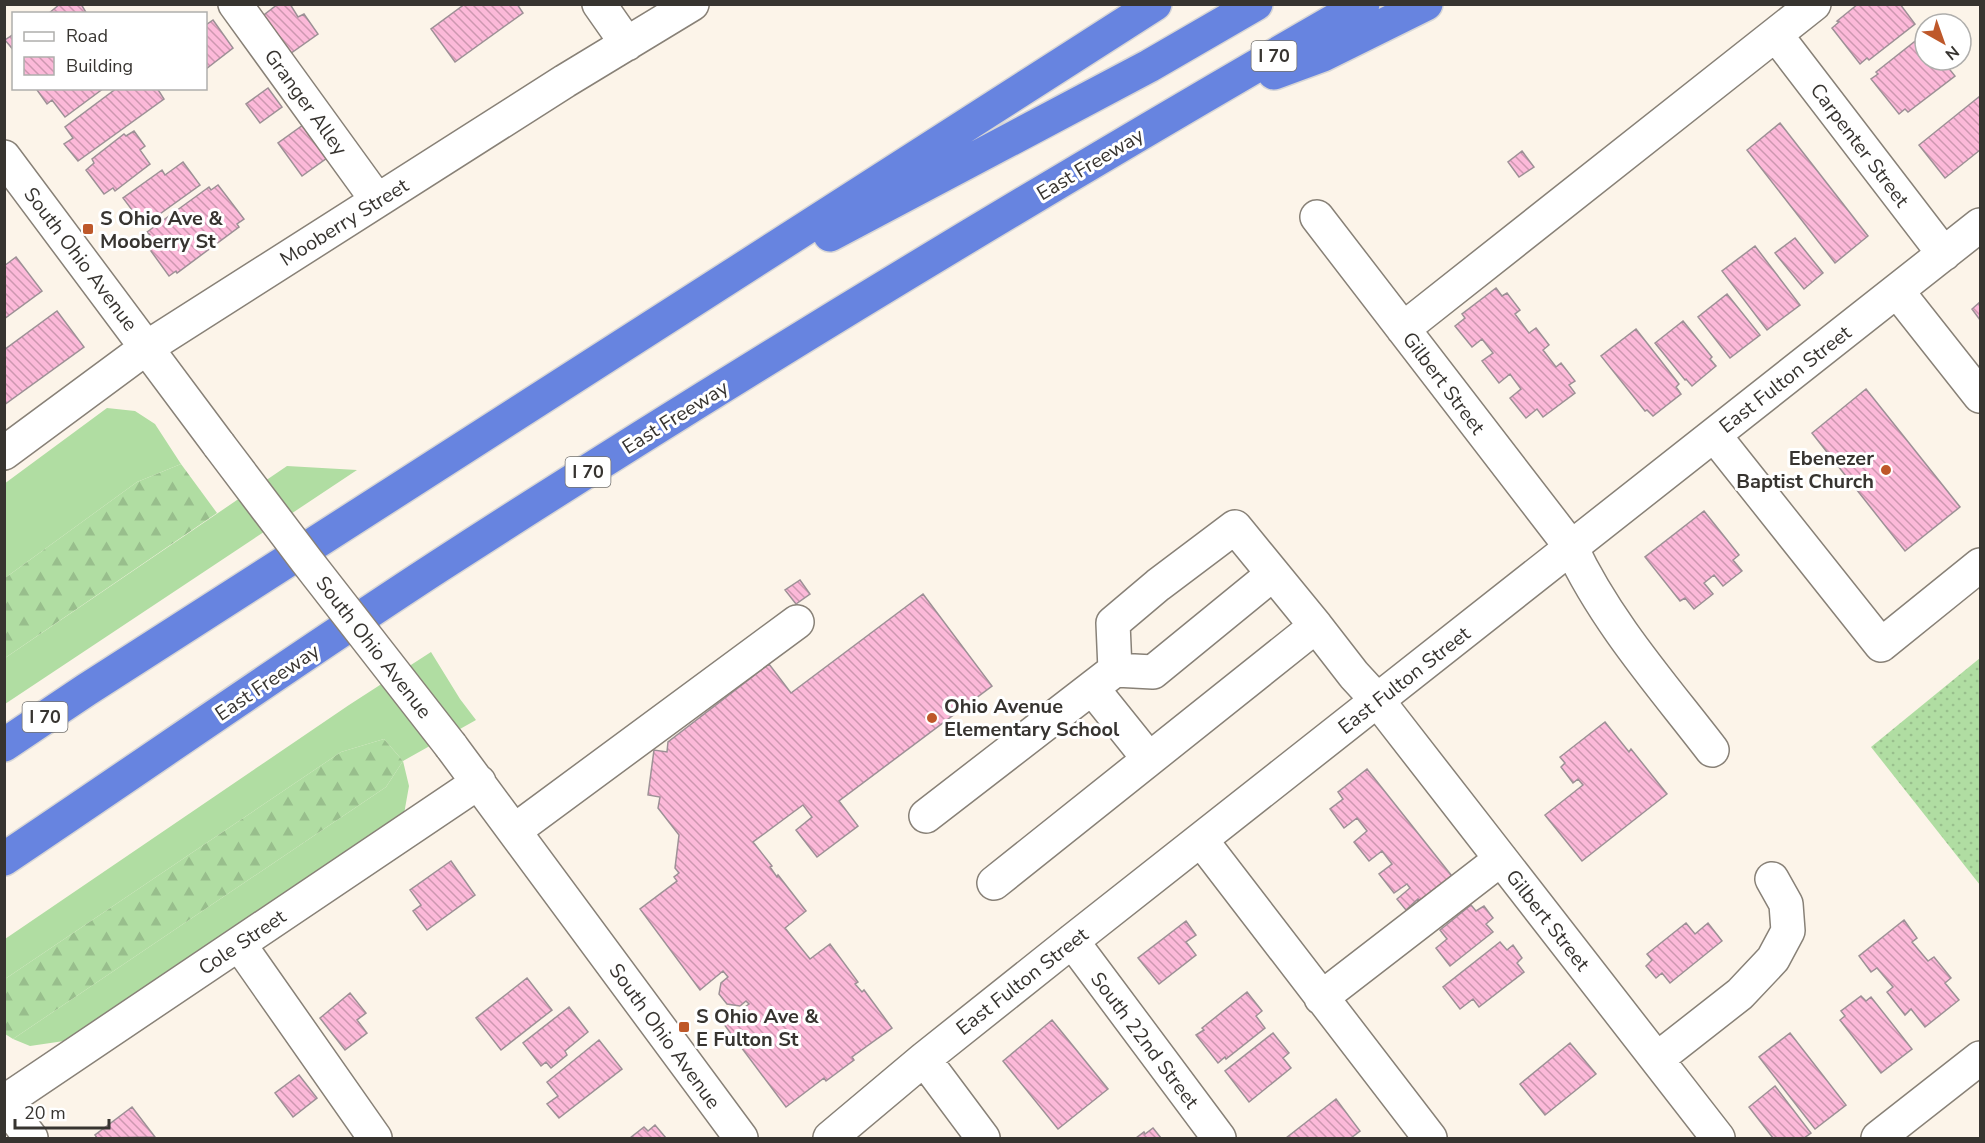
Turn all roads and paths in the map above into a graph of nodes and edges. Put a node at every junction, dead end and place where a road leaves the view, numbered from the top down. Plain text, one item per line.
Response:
1 (235, 4) edge
2 (600, 4) edge
3 (692, 4) edge
4 (1155, 4) edge
5 (1256, 4) edge
6 (1363, 4) edge
7 (1426, 4) edge
8 (1814, 4) edge
9 (1776, 35) junction
10 (627, 44) junction
11 (1185, 106) junction
12 (4, 157) edge
13 (377, 200) junction
14 (1317, 218) dead end
15 (1980, 225) edge
16 (1944, 254) junction
17 (1897, 291) junction
18 (1403, 328) junction
19 (627, 343) junction
20 (146, 348) junction
21 (1980, 396) edge
22 (1713, 435) junction
23 (4, 453) edge
24 (1571, 547) junction
25 (1980, 565) edge
26 (1273, 574) junction
27 (796, 622) dead end
28 (1316, 626) junction
29 (1103, 679) junction
30 (1378, 701) junction
31 (4, 745) edge
32 (1712, 750) dead end
33 (1149, 759) junction
34 (478, 782) junction
35 (926, 816) dead end
36 (514, 831) junction
37 (1201, 840) junction
38 (4, 859) edge
39 (1501, 859) junction
40 (1772, 879) dead end
41 (994, 883) dead end
42 (1072, 941) junction
43 (239, 944) junction
44 (1321, 998) junction
45 (924, 1059) junction
46 (1657, 1059) junction
47 (1977, 1067) edge
48 (4, 1102) edge
49 (30, 1138) edge
50 (375, 1138) edge
51 (741, 1138) edge
52 (830, 1138) edge
53 (983, 1138) edge
54 (1219, 1138) edge
55 (1430, 1138) edge
56 (1718, 1138) edge
57 (1878, 1138) edge

1 - 13 street, Granger Alley
2 - 10 street
3 - 10 street, Mooberry Street
4 - 19 highway, I 70
5 - 19 highway
6 - 11 highway, East Freeway / I 70
7 - 11 highway
8 - 9 street
9 - 16 street, Carpenter Street
9 - 18 street
10 - 13 street, Mooberry Street
11 - 38 highway, East Freeway / I 70
12 - 20 street, South Ohio Avenue
13 - 20 street, Mooberry Street
14 - 18 street, Gilbert Street
15 - 16 street, East Fulton Street
16 - 17 street, East Fulton Street
17 - 21 street
17 - 22 street, East Fulton Street
18 - 24 street, Gilbert Street
19 - 31 highway, I 70
20 - 23 street, Mooberry Street
20 - 34 street, South Ohio Avenue, bridge
22 - 24 street, East Fulton Street
22 - 25 street
24 - 30 street, East Fulton Street
24 - 32 street, Gilbert Street
26 - 28 street, Gilbert Street
26 - 29 street
26 - 29 street, Gilbert Street
27 - 36 street
28 - 30 street, Gilbert Street
28 - 33 street
29 - 33 street
29 - 35 street
30 - 37 street, East Fulton Street
30 - 39 street, Gilbert Street
33 - 41 street
34 - 36 street, South Ohio Avenue
34 - 43 street, Cole Street
36 - 51 street, South Ohio Avenue
37 - 42 street, East Fulton Street
37 - 44 street
39 - 44 street
39 - 46 street, Gilbert Street
40 - 46 street
42 - 45 street, East Fulton Street
42 - 54 street, South 22nd Street
43 - 48 street, Cole Street
43 - 50 street
44 - 55 street
45 - 52 street, East Fulton Street
45 - 53 street
46 - 56 street, Gilbert Street
47 - 57 street
48 - 49 street

